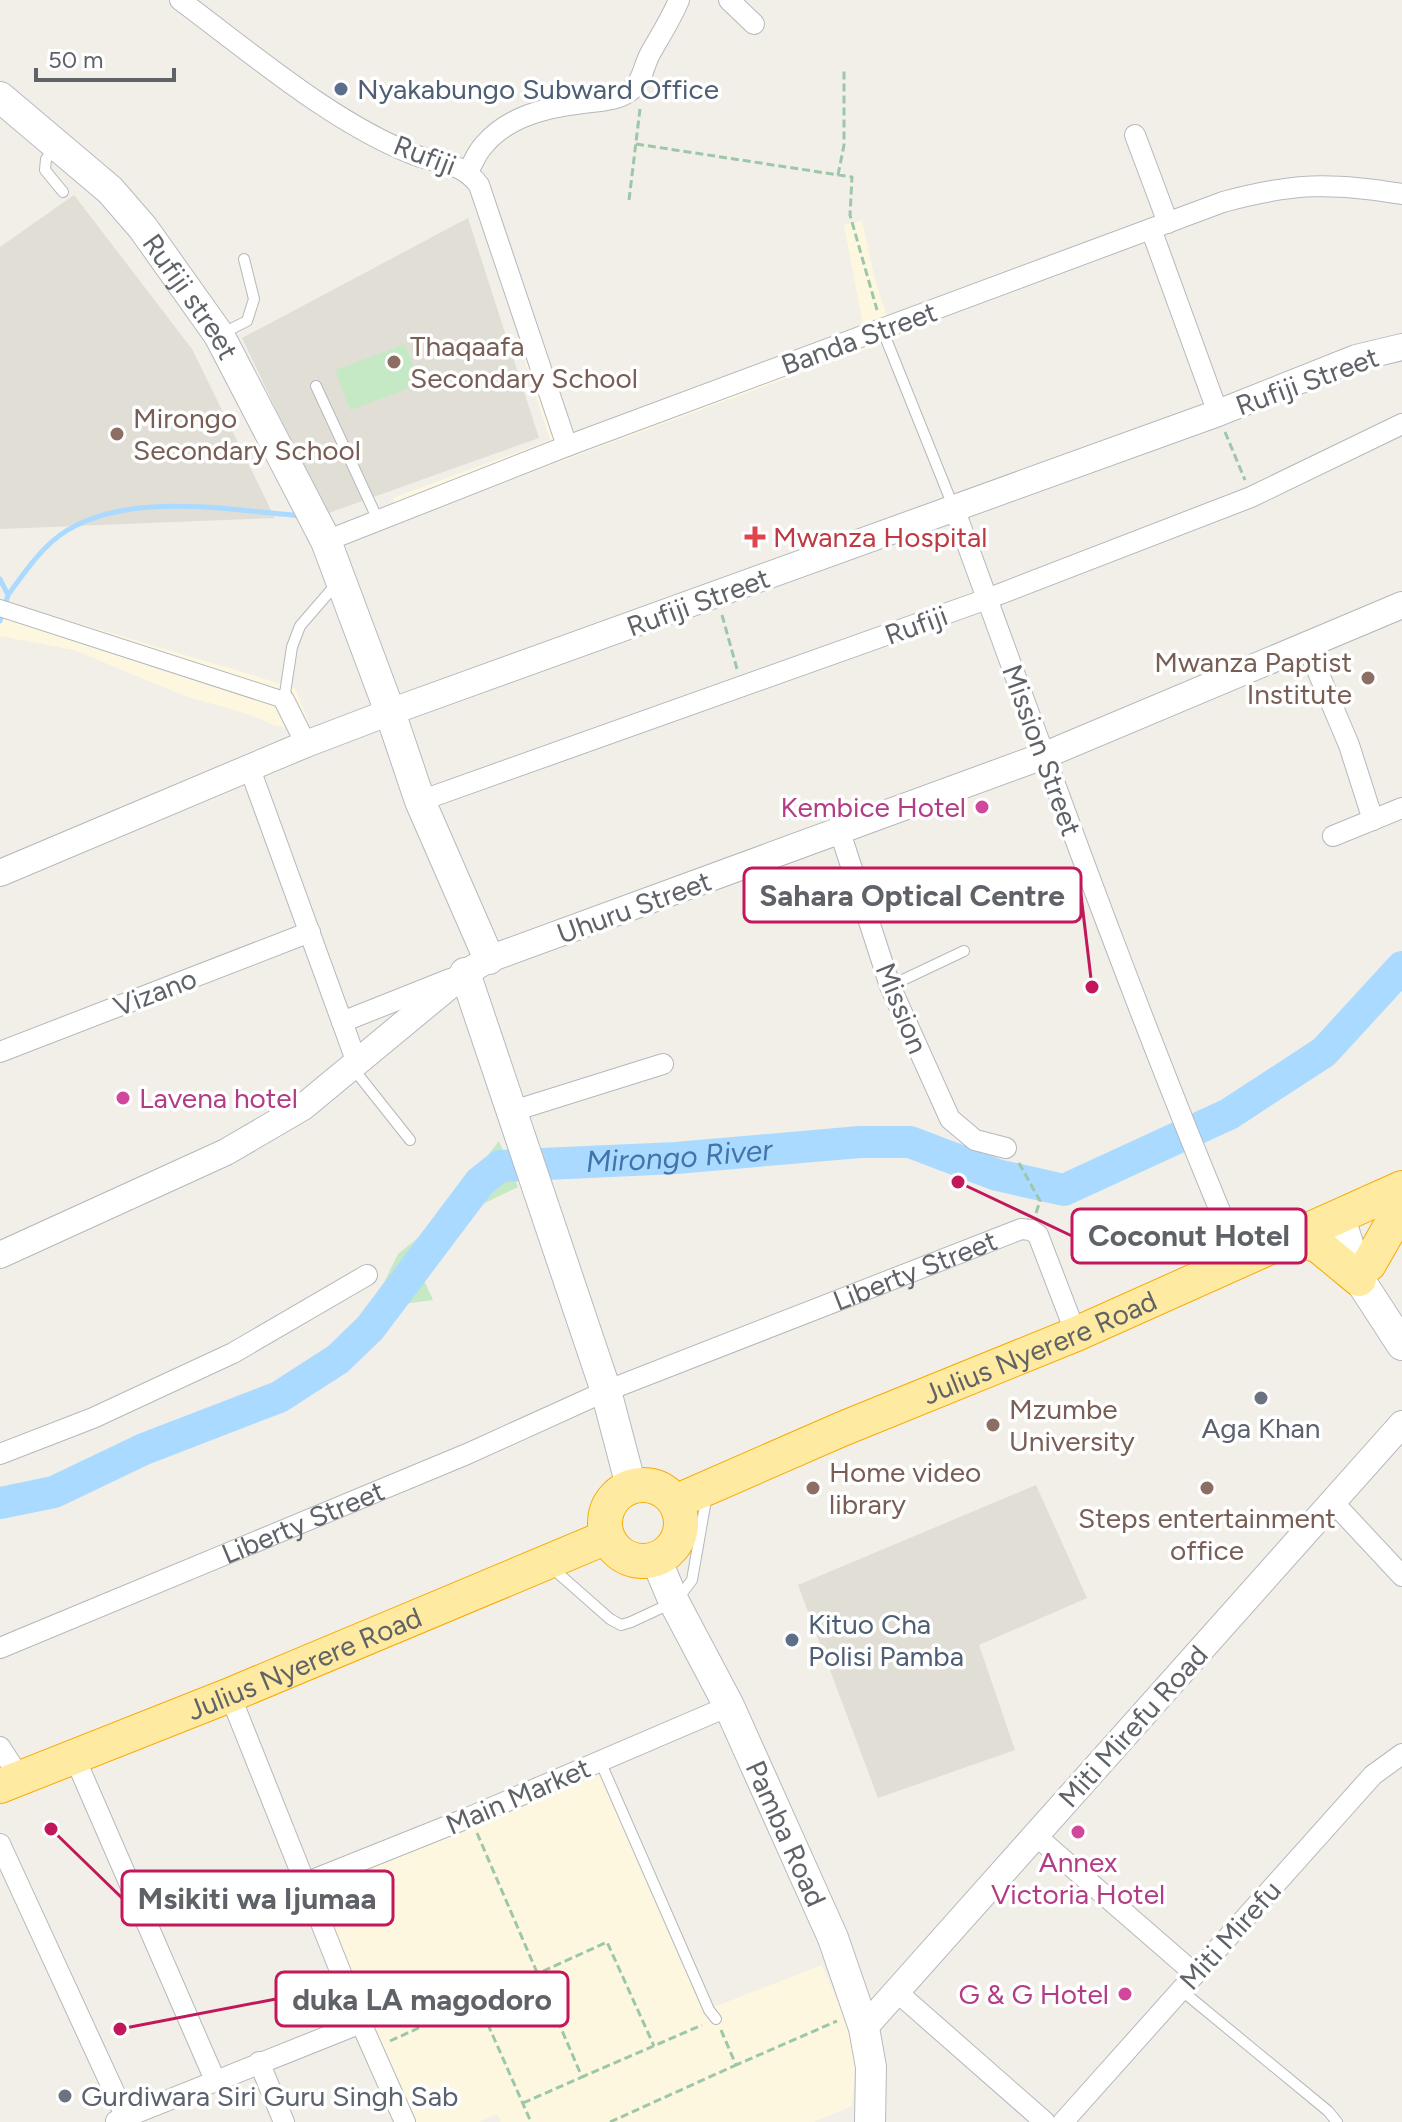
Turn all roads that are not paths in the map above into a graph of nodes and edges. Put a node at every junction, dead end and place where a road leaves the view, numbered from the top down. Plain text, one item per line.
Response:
1 (180, 0) edge
2 (679, 0) edge
3 (729, 0) edge
4 (754, 24) dead end
5 (0, 97) edge
6 (1135, 135) dead end
7 (59, 147) junction
8 (468, 172) junction
9 (63, 192) dead end
10 (1402, 194) edge
11 (1159, 226) junction
12 (244, 259) dead end
13 (882, 329) junction
14 (219, 335) junction
15 (1402, 347) edge
16 (316, 386) dead end
17 (1218, 413) junction
18 (1402, 424) edge
19 (567, 446) junction
20 (954, 508) junction
21 (378, 520) junction
22 (326, 541) junction
23 (341, 578) junction
24 (987, 599) junction
25 (1402, 605) edge
26 (0, 608) edge
27 (1307, 646) junction
28 (284, 700) junction
29 (390, 712) junction
30 (306, 744) junction
31 (1043, 756) junction
32 (250, 769) junction
33 (420, 801) junction
34 (1402, 808) edge
35 (1373, 820) junction
36 (840, 832) junction
37 (1333, 836) dead end
38 (0, 873) edge
39 (310, 932) junction
40 (964, 951) dead end
41 (477, 966) junction
42 (890, 986) junction
43 (342, 1022) junction
44 (0, 1052) edge
45 (663, 1064) dead end
46 (354, 1065) junction
47 (517, 1123) junction
48 (410, 1140) dead end
49 (1006, 1148) dead end
50 (1402, 1188) edge
51 (1402, 1206) edge
52 (1350, 1210) junction
53 (1291, 1236) junction
54 (0, 1255) edge
55 (1240, 1259) junction
56 (1364, 1271) junction
57 (367, 1275) dead end
58 (1394, 1333) edge
59 (1076, 1334) junction
60 (606, 1391) junction
61 (1402, 1424) edge
62 (0, 1454) edge
63 (631, 1486) junction
64 (707, 1488) junction
65 (675, 1502) junction
66 (1334, 1503) junction
67 (607, 1537) junction
68 (656, 1559) junction
69 (547, 1563) junction
70 (1402, 1576) edge
71 (674, 1602) junction
72 (0, 1648) edge
73 (230, 1695) junction
74 (729, 1706) junction
75 (0, 1747) edge
76 (1402, 1754) edge
77 (74, 1756) junction
78 (600, 1761) junction
79 (10, 1782) edge
80 (1035, 1835) junction
81 (0, 1844) edge
82 (305, 1883) junction
83 (1195, 1974) junction
84 (1181, 1990) junction
85 (897, 1992) junction
86 (716, 2019) road end
87 (861, 2020) junction
88 (361, 2023) junction
89 (259, 2062) junction
90 (215, 2080) junction
91 (122, 2121) edge
92 (284, 2122) edge
93 (405, 2122) edge
94 (870, 2122) edge
95 (1045, 2122) edge
96 (1063, 2122) edge
97 (1337, 2122) edge

1 - 8 street, Rufiji
2 - 8 street
3 - 4 street
5 - 7 main road, Rufiji street
6 - 11 street
7 - 9 lane
7 - 14 main road, Rufiji street
8 - 19 street, Rufiji
10 - 11 street, Banda Street
11 - 13 street, Banda Street
11 - 17 street
12 - 14 lane
13 - 19 street, Banda Street
13 - 20 lane, Mission Street
14 - 22 main road, Rufiji street
15 - 17 street, Rufiji Street
16 - 21 lane
17 - 20 street, Rufiji Street
18 - 24 street, Rufiji
19 - 21 street, Banda Street
20 - 24 street, Mission Street
20 - 29 street, Rufiji Street
21 - 22 street, Banda Street
22 - 23 main road, Rufiji street
23 - 28 lane
23 - 29 main road, Rufiji street
24 - 31 street, Mission Street
24 - 33 street, Rufiji
25 - 27 street, Uhuru Street
26 - 28 street
27 - 31 street, Uhuru Street
27 - 35 street
28 - 30 street
29 - 30 street, Rufiji Street
29 - 33 main road, Rufiji street
30 - 32 street, Rufiji Street
31 - 36 street, Uhuru Street
31 - 55 street, Mission Street
32 - 38 street, Rufiji Street
32 - 39 street
33 - 41 main road, Rufiji street
34 - 35 street
35 - 37 street
36 - 41 street, Uhuru Street
36 - 42 street, Mission
39 - 43 street
39 - 44 street, Vizano
40 - 42 lane
41 - 43 street
41 - 46 street, Uhuru Street
41 - 47 main road, Rufiji street
42 - 49 street, Mission
43 - 46 street
45 - 47 street
46 - 48 lane
46 - 54 street, Uhuru Street
47 - 60 main road, Rufiji street
50 - 52 highway, Julius Nyerere Road
51 - 56 highway
52 - 53 highway, Julius Nyerere Road
52 - 56 main road
53 - 55 highway, Julius Nyerere Road
53 - 56 highway
55 - 59 highway, Julius Nyerere Road
56 - 58 main road
57 - 62 street
59 - 60 street, Liberty Street
59 - 64 highway, Julius Nyerere Road
60 - 63 main road
60 - 72 street, Liberty Street
61 - 66 street, Miti Mirefu Road
63 - 65 highway
63 - 67 highway
64 - 65 highway, Julius Nyerere Road
64 - 71 lane
65 - 68 highway
66 - 70 street
66 - 80 street, Miti Mirefu Road
67 - 68 highway
67 - 69 highway, Julius Nyerere Road
68 - 71 main road, Pamba Road
69 - 71 lane
69 - 73 highway, Julius Nyerere Road
71 - 74 main road, Pamba Road
73 - 77 highway, Julius Nyerere Road
73 - 82 street
74 - 78 street, Main Market
74 - 87 main road, Pamba Road
75 - 79 street
76 - 83 street, Miti Mirefu
77 - 79 highway, Julius Nyerere Road
77 - 90 street
78 - 82 street, Main Market
78 - 86 lane
80 - 83 street
80 - 85 street, Miti Mirefu Road
81 - 91 street
82 - 88 street
83 - 84 street, Miti Mirefu
84 - 96 street, Miti Mirefu
84 - 97 lane
85 - 87 street, Miti Mirefu Road
85 - 95 street
87 - 94 main road, Pamba Road
88 - 89 street
88 - 93 street
89 - 90 street
89 - 92 street
90 - 91 street

